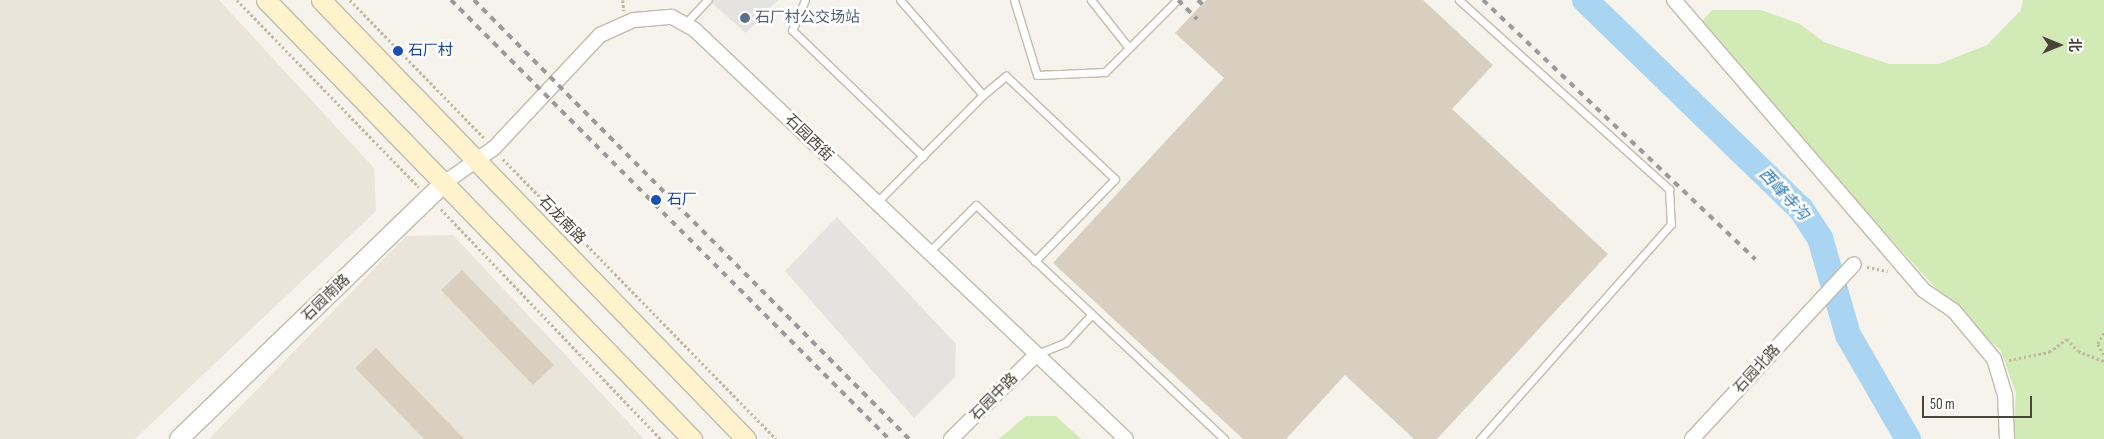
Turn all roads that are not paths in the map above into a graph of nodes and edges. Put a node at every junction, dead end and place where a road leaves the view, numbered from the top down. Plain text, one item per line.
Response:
1 (266, 0) edge
2 (321, 0) edge
3 (707, 0) edge
4 (805, 0) edge
5 (900, 0) edge
6 (1014, 0) edge
7 (1091, 0) edge
8 (1177, 0) edge
9 (1459, 0) edge
10 (1674, 0) edge
11 (685, 24) junction
12 (1129, 48) junction
13 (983, 95) junction
14 (923, 156) junction
15 (476, 161) junction
16 (444, 183) junction
17 (877, 202) junction
18 (929, 252) junction
19 (1035, 261) junction
20 (1854, 264) road end
21 (1091, 315) junction
22 (1036, 355) junction
23 (179, 439) edge
24 (692, 439) edge
25 (746, 439) edge
26 (951, 439) edge
27 (1126, 439) edge
28 (1224, 439) edge
29 (1480, 439) edge
30 (1692, 439) edge
31 (2007, 439) edge

1 - 16 main road
2 - 15 main road, 石龙南路
3 - 11 lane
4 - 14 lane
5 - 13 lane
6 - 12 lane
7 - 12 lane
8 - 12 lane
9 - 29 lane
10 - 31 street
11 - 15 street, 石园西街
11 - 17 street, 石园西街
13 - 14 lane
13 - 19 lane
14 - 17 lane
15 - 16 street, 石园南路
15 - 25 main road, 石龙南路
16 - 23 street, 石园南路
16 - 24 main road
17 - 18 street, 石园西街
18 - 19 lane
18 - 22 street, 石园西街
19 - 21 lane
20 - 30 street, 石园北路
21 - 22 lane
21 - 28 lane
22 - 26 street, 石园中路
22 - 27 street, 石园西街

